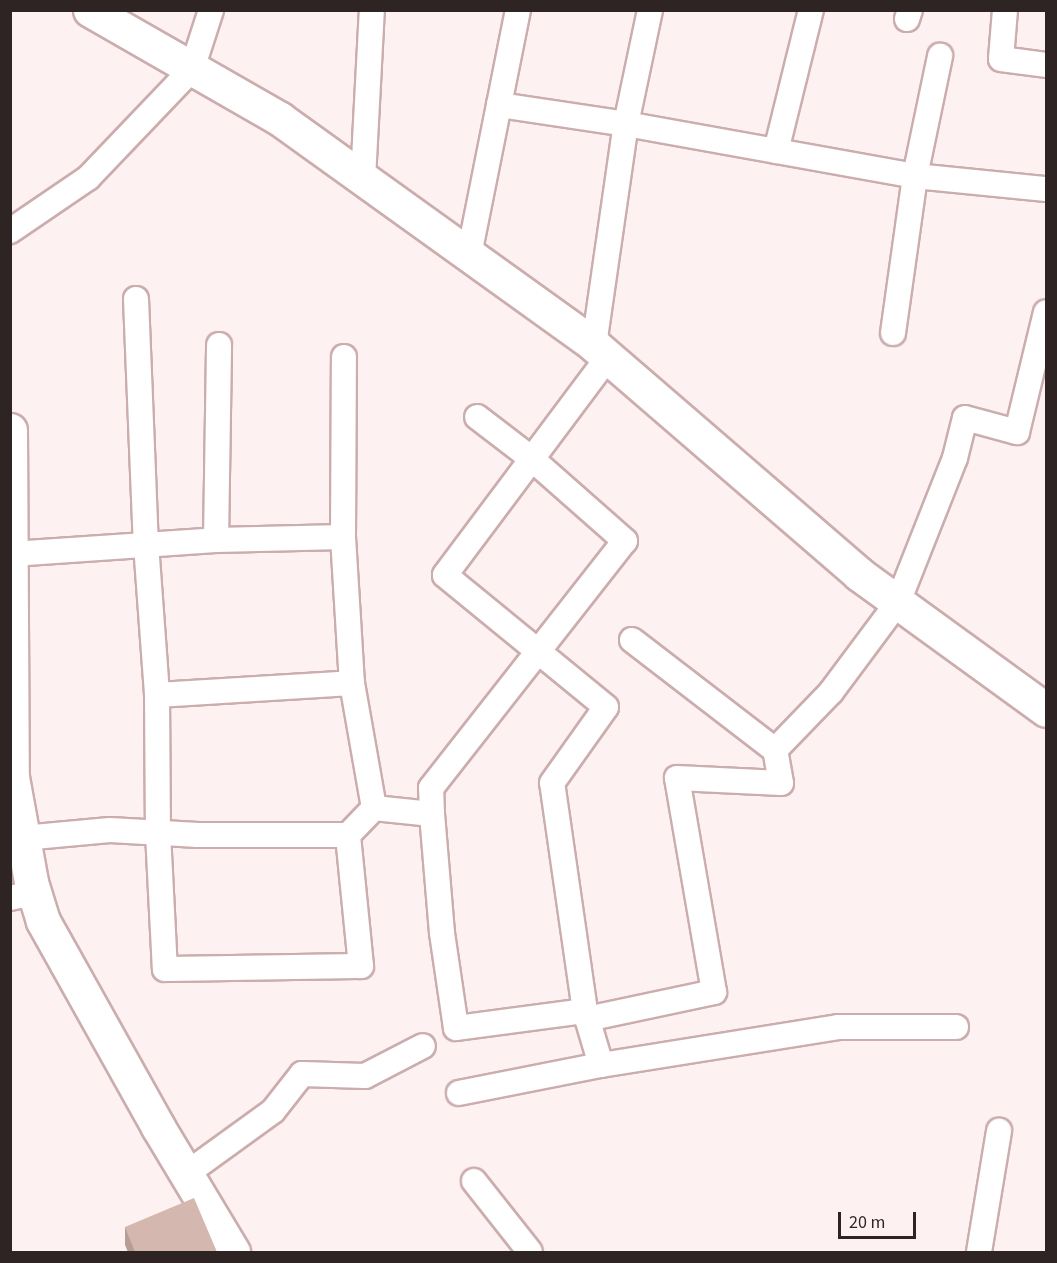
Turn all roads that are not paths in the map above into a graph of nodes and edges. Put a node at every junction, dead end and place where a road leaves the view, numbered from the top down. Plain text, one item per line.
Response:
1 (90, 10) edge
2 (211, 10) edge
3 (372, 10) edge
4 (518, 10) edge
5 (650, 10) edge
6 (811, 10) edge
7 (1005, 10) edge
8 (940, 56) dead end
9 (1047, 65) edge
10 (192, 69) junction
11 (499, 105) junction
12 (626, 124) junction
13 (776, 151) junction
14 (915, 176) junction
15 (363, 179) junction
16 (1047, 189) edge
17 (10, 231) edge
18 (469, 255) junction
19 (136, 299) dead end
20 (1047, 312) edge
21 (893, 333) dead end
22 (219, 345) dead end
23 (601, 351) junction
24 (344, 357) dead end
25 (477, 417) dead end
26 (10, 430) edge
27 (532, 459) junction
28 (343, 537) junction
29 (216, 540) junction
30 (146, 544) junction
31 (12, 554) edge
32 (898, 602) junction
33 (632, 640) dead end
34 (537, 653) junction
35 (352, 683) junction
36 (157, 695) junction
37 (1047, 710) edge
38 (775, 750) junction
39 (374, 808) junction
40 (432, 814) junction
41 (158, 833) junction
42 (348, 835) junction
43 (23, 838) junction
44 (21, 890) edge
45 (586, 1015) junction
46 (956, 1027) dead end
47 (423, 1046) dead end
48 (601, 1065) junction
49 (459, 1093) dead end
50 (999, 1131) dead end
51 (186, 1174) junction
52 (474, 1181) dead end
53 (233, 1252) edge
54 (530, 1252) edge
55 (979, 1252) edge

1 - 10 street
2 - 10 street
3 - 15 street
4 - 11 street
5 - 12 street
6 - 13 street
7 - 9 street
8 - 14 street
10 - 15 street
10 - 17 street
11 - 12 street
11 - 18 street
12 - 13 street
12 - 23 street
13 - 14 street
14 - 16 street
14 - 21 street
15 - 18 street
18 - 23 street
19 - 30 street
20 - 32 street
22 - 29 street
23 - 27 street
23 - 32 street
24 - 28 street
25 - 27 street
26 - 31 street
27 - 34 street
27 - 34 street
28 - 29 street
28 - 35 street
29 - 30 street
30 - 31 street
30 - 36 street
31 - 43 street
32 - 37 street
32 - 38 street
33 - 38 street
34 - 40 street
34 - 45 street
35 - 36 street
35 - 39 street
36 - 41 street
38 - 45 street
39 - 40 street
39 - 42 street
40 - 45 street
41 - 42 street
41 - 42 street
41 - 43 street
43 - 44 street
44 - 51 street
45 - 48 street
46 - 48 street
47 - 51 street
48 - 49 street
50 - 55 street
51 - 53 street
52 - 54 street

